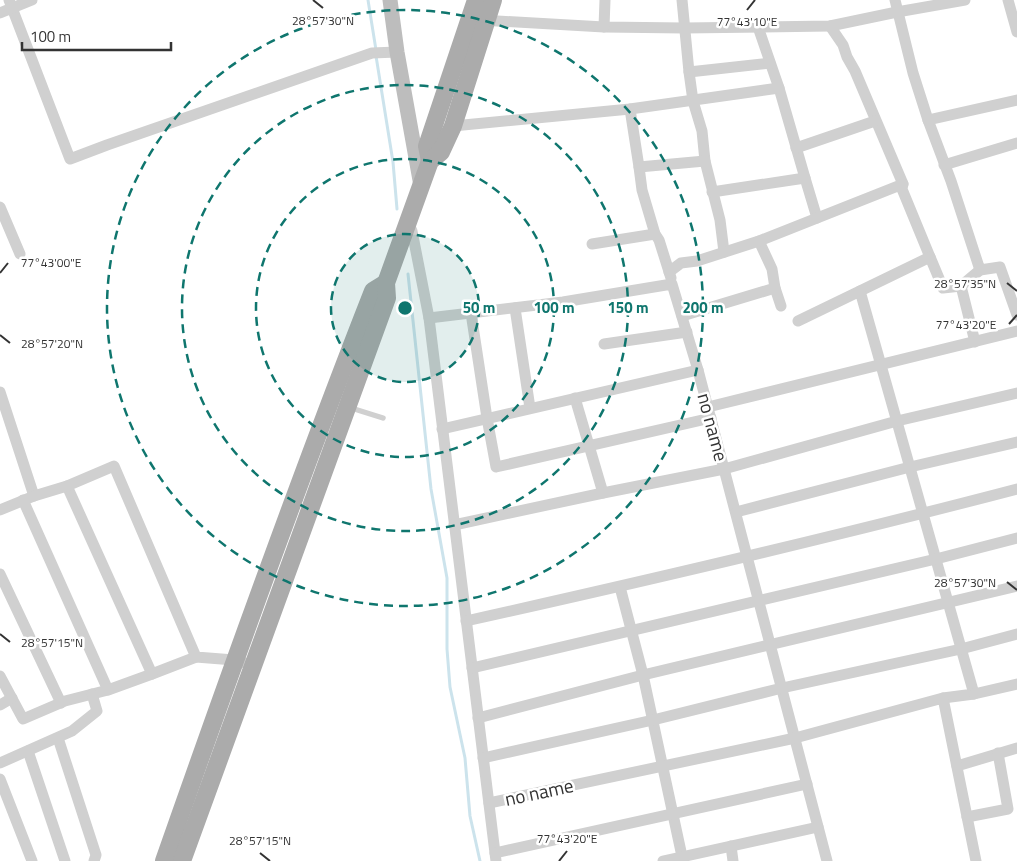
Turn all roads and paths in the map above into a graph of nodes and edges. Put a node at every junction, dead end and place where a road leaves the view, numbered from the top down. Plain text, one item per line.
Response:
1 (32, 0) edge
2 (390, 0) edge
3 (476, 0) edge
4 (493, 0) edge
5 (605, 0) edge
6 (682, 0) edge
7 (895, 0) edge
8 (965, 0) edge
9 (1008, 0) edge
10 (10, 4) edge
11 (897, 12) junction
12 (0, 13) edge
13 (478, 20) junction
14 (830, 26) junction
15 (604, 27) junction
16 (758, 27) junction
17 (684, 28) junction
18 (1017, 32) edge
19 (396, 52) junction
20 (770, 63) junction
21 (689, 72) junction
22 (779, 88) junction
23 (693, 100) junction
24 (1017, 100) edge
25 (630, 109) junction
26 (928, 120) junction
27 (875, 121) junction
28 (453, 126) junction
29 (1017, 143) edge
30 (796, 148) junction
31 (430, 161) junction
32 (705, 161) junction
33 (944, 165) junction
34 (639, 167) junction
35 (805, 178) junction
36 (902, 184) junction
37 (421, 186) junction
38 (712, 192) junction
39 (0, 207) edge
40 (818, 218) junction
41 (408, 223) junction
42 (655, 234) junction
43 (759, 240) junction
44 (592, 244) dead end
45 (724, 252) junction
46 (20, 254) dead end
47 (930, 257) junction
48 (980, 270) junction
49 (669, 272) junction
50 (386, 283) junction
51 (672, 284) junction
52 (961, 286) junction
53 (1012, 286) edge
54 (775, 288) junction
55 (860, 291) junction
56 (781, 306) dead end
57 (515, 308) junction
58 (471, 313) junction
59 (1017, 315) edge
60 (682, 316) junction
61 (429, 318) junction
62 (798, 321) dead end
63 (1017, 331) edge
64 (687, 332) junction
65 (975, 342) junction
66 (604, 344) dead end
67 (881, 366) junction
68 (698, 370) junction
69 (0, 392) edge
70 (1017, 393) edge
71 (575, 398) junction
72 (330, 401) junction
73 (347, 407) junction
74 (530, 408) junction
75 (710, 412) junction
76 (383, 418) dead end
77 (486, 418) junction
78 (897, 421) junction
79 (442, 429) junction
80 (1017, 442) edge
81 (589, 444) junction
82 (910, 467) junction
83 (724, 469) junction
84 (67, 486) junction
85 (1017, 489) edge
86 (603, 493) junction
87 (28, 498) junction
88 (0, 510) edge
89 (736, 512) junction
90 (923, 514) junction
91 (454, 525) junction
92 (1017, 538) edge
93 (747, 555) junction
94 (936, 559) junction
95 (267, 571) junction
96 (0, 574) edge
97 (284, 578) junction
98 (1017, 586) edge
99 (620, 587) junction
100 (758, 600) junction
101 (948, 603) junction
102 (466, 621) junction
103 (632, 632) junction
104 (1017, 634) edge
105 (770, 644) junction
106 (961, 649) junction
107 (196, 657) junction
108 (234, 660) junction
109 (252, 666) junction
110 (472, 668) junction
111 (152, 674) junction
112 (643, 675) junction
113 (0, 676) edge
114 (1017, 684) edge
115 (782, 688) junction
116 (108, 690) junction
117 (92, 694) junction
118 (974, 694) junction
119 (12, 698) junction
120 (943, 698) junction
121 (61, 703) junction
122 (0, 705) edge
123 (478, 718) junction
124 (653, 720) junction
125 (58, 738) junction
126 (795, 738) junction
127 (1017, 748) edge
128 (28, 751) junction
129 (998, 753) junction
130 (483, 758) junction
131 (0, 763) edge
132 (663, 766) junction
133 (957, 766) junction
134 (0, 779) edge
135 (807, 784) junction
136 (489, 803) junction
137 (674, 813) junction
138 (967, 818) junction
139 (818, 827) junction
140 (731, 846) junction
141 (496, 857) edge
142 (683, 859) edge
143 (32, 861) edge
144 (65, 861) edge
145 (94, 861) edge
146 (164, 861) edge
147 (182, 861) edge
148 (663, 861) edge
149 (733, 861) edge
150 (827, 861) edge
151 (976, 861) edge

1 - 10 street
2 - 19 street
3 - 13 main road
4 - 13 main road
5 - 15 street
6 - 17 street
7 - 11 street
8 - 11 street
9 - 18 street
10 - 12 street
10 - 19 street
11 - 14 street
11 - 26 street
13 - 15 street
13 - 28 main road
13 - 31 main road
14 - 16 street
14 - 27 street
15 - 17 street
16 - 17 street
16 - 20 street
17 - 21 street
19 - 37 street
20 - 21 street
20 - 22 street
21 - 23 street
22 - 23 street
22 - 30 street
23 - 25 street
23 - 32 street
24 - 26 street
25 - 28 street
25 - 34 street
26 - 33 street
27 - 30 street
27 - 36 street
28 - 31 main road
29 - 33 street
30 - 35 street
31 - 37 main road
32 - 34 street
32 - 38 street
33 - 48 street
34 - 42 street
35 - 38 street
35 - 40 street
36 - 40 street
36 - 47 street
37 - 41 main road
38 - 45 street
39 - 46 street
40 - 43 street
41 - 50 main road
41 - 61 street
42 - 44 street
42 - 49 street
43 - 45 street
43 - 54 street
45 - 49 street
47 - 52 street
47 - 55 street
48 - 52 street
48 - 53 street
49 - 51 street
50 - 72 main road
50 - 73 main road
51 - 57 street
51 - 60 street
52 - 65 street
53 - 59 street
54 - 56 street
54 - 60 street
55 - 62 street
55 - 67 street
57 - 58 street
57 - 74 street
58 - 61 street
58 - 77 street
60 - 64 street
61 - 79 street
63 - 65 street
64 - 66 street
64 - 68 street
65 - 67 street
67 - 75 street
67 - 78 street
68 - 71 street, no name
68 - 75 street, no name
69 - 87 street
70 - 78 street
71 - 74 street, no name
71 - 81 street
72 - 73 lane
72 - 95 main road
73 - 76 lane
73 - 97 main road
74 - 77 street, no name
75 - 81 street
75 - 83 street, no name
77 - 79 street, no name
77 - 81 street
78 - 82 street
78 - 83 street
79 - 91 street
80 - 82 street
81 - 86 street
82 - 89 street
82 - 90 street
83 - 86 street
83 - 89 street, no name
84 - 87 street
84 - 107 street
84 - 111 street
85 - 90 street
86 - 91 street
87 - 88 street
87 - 116 street
89 - 93 street, no name
90 - 93 street
90 - 94 street
91 - 102 street
92 - 94 street
93 - 99 street
93 - 100 street, no name
94 - 100 street
94 - 101 street
95 - 97 main road
95 - 108 main road
96 - 121 street
97 - 109 main road
98 - 101 street
99 - 102 street
99 - 103 street
100 - 103 street
100 - 105 street, no name
101 - 105 street
101 - 106 street
102 - 110 street
103 - 110 street
103 - 112 street
104 - 106 street
105 - 112 street
105 - 115 street, no name
106 - 115 street
106 - 118 street
107 - 108 street
107 - 111 street
108 - 109 street
108 - 146 main road
109 - 147 main road
110 - 123 street
111 - 116 street
112 - 123 street
112 - 124 street
113 - 119 street
114 - 118 street
115 - 124 street
115 - 126 street, no name
116 - 117 street
117 - 121 street
117 - 125 street
118 - 120 street
119 - 121 street
119 - 122 street
120 - 126 street
120 - 133 street
123 - 130 street
124 - 130 street
124 - 132 street
125 - 128 street
125 - 145 street
126 - 132 street, no name
126 - 135 street, no name
127 - 129 street
128 - 131 street
128 - 144 street
129 - 133 street
129 - 138 street
130 - 136 street
132 - 136 street, no name
132 - 137 street
133 - 138 street
134 - 143 street
135 - 137 street
135 - 139 street, no name
136 - 141 street
137 - 141 street
137 - 142 street
138 - 151 street
139 - 140 street
139 - 150 street, no name
140 - 142 street
140 - 149 street
142 - 148 street

